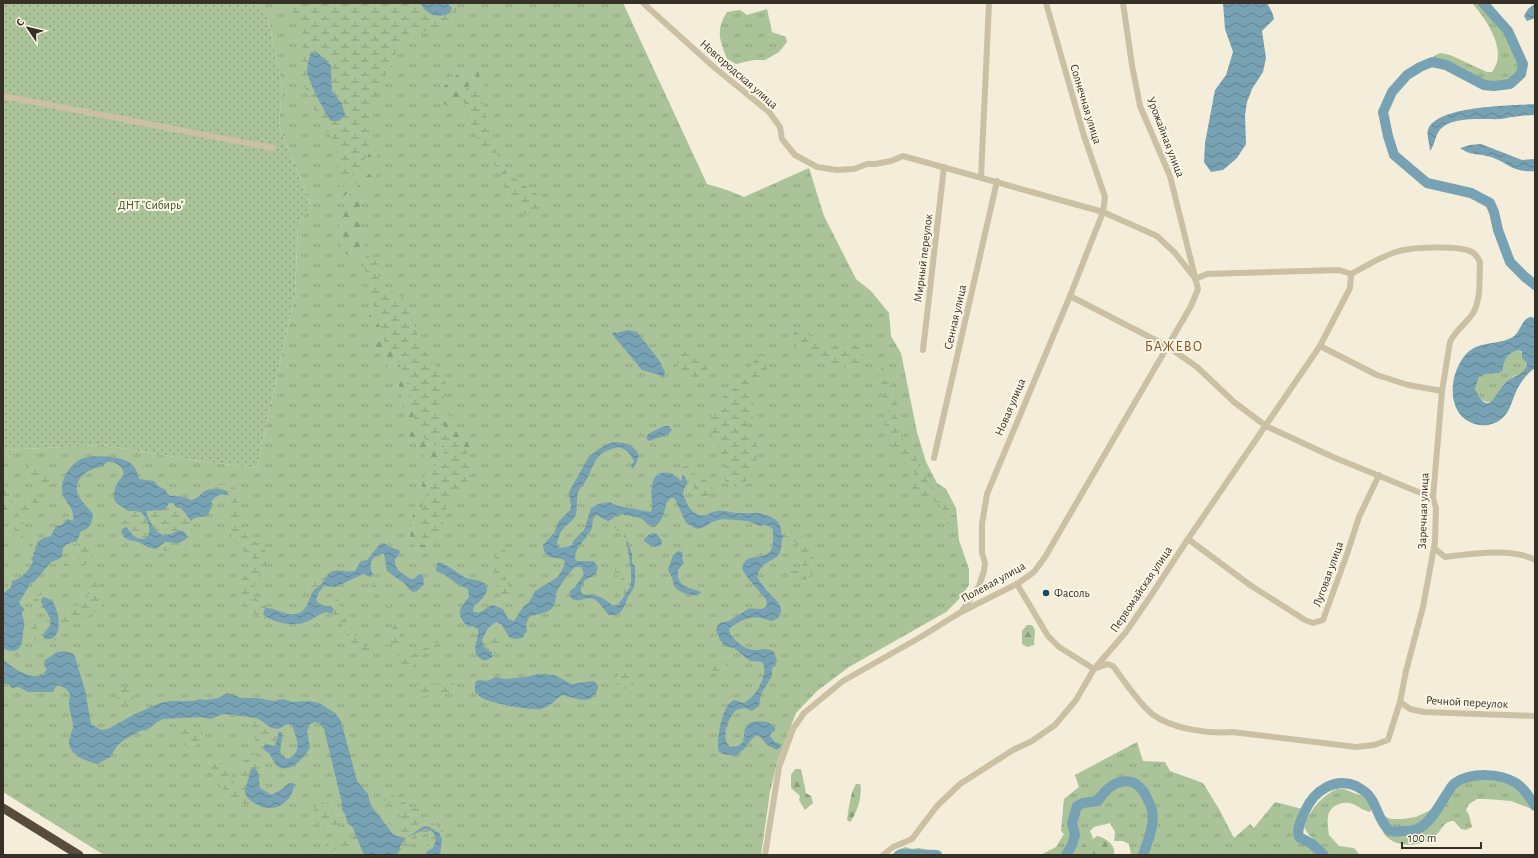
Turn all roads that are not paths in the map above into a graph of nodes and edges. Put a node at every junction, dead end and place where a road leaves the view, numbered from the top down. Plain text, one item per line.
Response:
1 (643, 3) edge
2 (989, 3) edge
3 (1046, 3) edge
4 (1123, 3) edge
5 (3, 96) edge
6 (273, 148) dead end
7 (944, 167) junction
8 (981, 177) junction
9 (997, 181) junction
10 (1103, 212) junction
11 (1351, 274) junction
12 (1195, 278) junction
13 (1070, 296) junction
14 (1167, 346) junction
15 (1320, 346) junction
16 (923, 350) dead end
17 (1442, 391) junction
18 (1266, 426) junction
19 (934, 458) dead end
20 (1379, 475) junction
21 (1433, 498) junction
22 (1188, 539) junction
23 (1434, 548) junction
24 (1535, 560) edge
25 (1017, 584) junction
26 (961, 612) junction
27 (1094, 669) junction
28 (1400, 702) junction
29 (1535, 716) edge
30 (3, 808) edge
31 (79, 855) edge
32 (765, 855) edge
33 (882, 855) edge

1 - 7 street, Новгородская улица
2 - 8 street
3 - 10 street, Солнечная улица
4 - 12 street, Урожайная улица
5 - 6 street
7 - 8 street, Новгородская улица
7 - 16 street, Мирный переулок
8 - 9 street, Новгородская улица
9 - 10 street, Новгородская улица
9 - 19 street, Сенная улица
10 - 12 street, Новгородская улица
10 - 13 street, Новая улица
11 - 12 street
11 - 15 street, Первомайская улица
11 - 17 street, Заречная улица
12 - 14 street, Полевая улица
13 - 14 street
13 - 26 street, Новая улица
14 - 18 street
14 - 25 street, Полевая улица
15 - 17 street
15 - 18 street, Первомайская улица
17 - 21 street, Заречная улица
18 - 20 street
18 - 22 street, Первомайская улица
20 - 21 street
20 - 22 street, Луговая улица
21 - 23 street, Заречная улица
22 - 27 street, Первомайская улица
23 - 24 street
23 - 28 street, Заречная улица
25 - 26 street, Полевая улица
25 - 27 street
26 - 32 street, Полевая улица
27 - 28 street, Заречная улица
27 - 33 street, Первомайская улица
28 - 29 street, Речной переулок
30 - 31 highway

